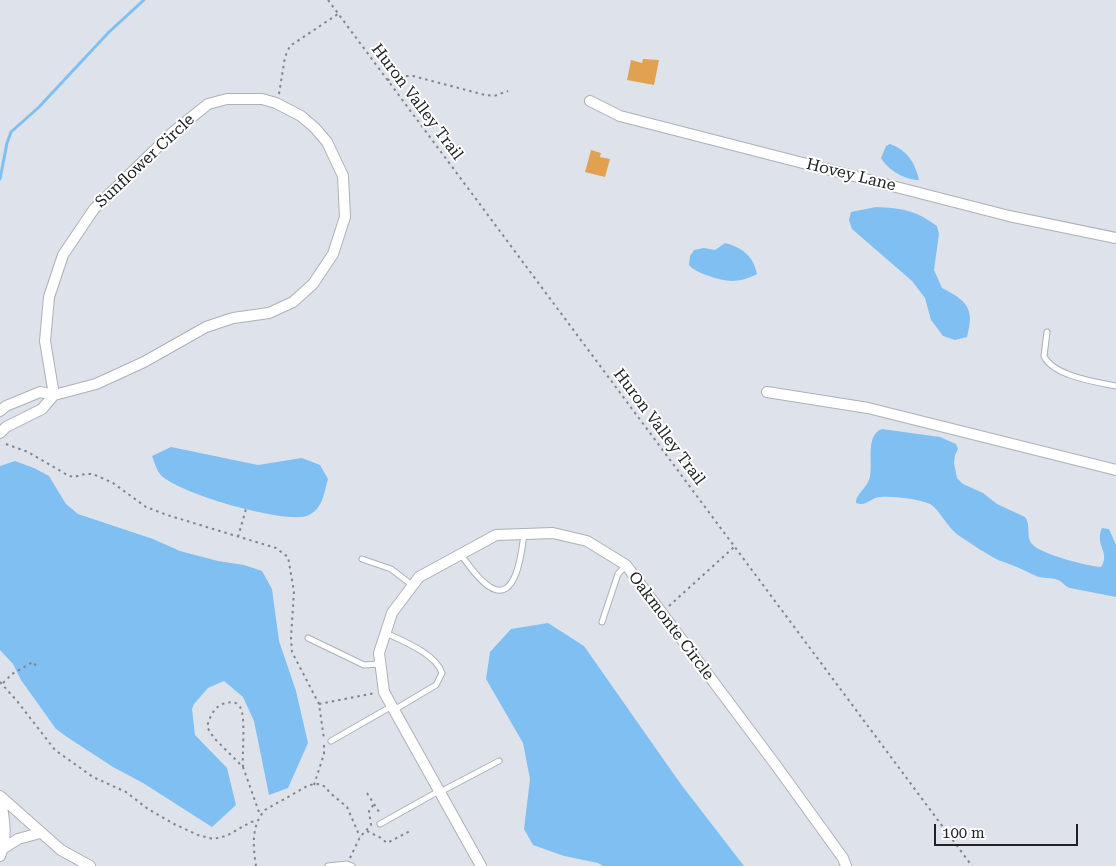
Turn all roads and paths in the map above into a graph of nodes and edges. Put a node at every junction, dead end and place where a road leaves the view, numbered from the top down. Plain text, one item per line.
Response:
1 (328, 0) edge
2 (338, 14) junction
3 (387, 80) junction
4 (508, 91) dead end
5 (590, 101) dead end
6 (276, 103) junction
7 (1116, 238) edge
8 (1047, 332) dead end
9 (1116, 386) edge
10 (767, 392) dead end
11 (54, 395) junction
12 (0, 411) edge
13 (0, 433) edge
14 (6, 444) dead end
15 (1116, 470) edge
16 (246, 509) dead end
17 (524, 534) junction
18 (238, 537) junction
19 (734, 547) junction
20 (460, 554) junction
21 (362, 559) dead end
22 (626, 564) junction
23 (413, 585) junction
24 (661, 612) junction
25 (602, 622) dead end
26 (386, 632) junction
27 (308, 638) dead end
28 (380, 664) junction
29 (36, 666) dead end
30 (1, 683) edge
31 (384, 691) junction
32 (319, 704) junction
33 (393, 708) junction
34 (331, 741) dead end
35 (499, 761) dead end
36 (243, 767) junction
37 (314, 784) junction
38 (440, 791) junction
39 (367, 793) dead end
40 (0, 797) edge
41 (374, 804) junction
42 (260, 815) junction
43 (257, 821) junction
44 (382, 823) joint
45 (412, 830) dead end
46 (367, 831) junction
47 (40, 832) junction
48 (360, 837) junction
49 (2, 852) edge
50 (350, 865) edge
51 (90, 866) edge
52 (256, 866) edge
53 (328, 866) edge
54 (480, 866) edge
55 (846, 866) edge
56 (972, 866) edge

1 - 2 path, Huron Valley Trail
2 - 3 path, Huron Valley Trail
2 - 6 path
3 - 4 path
3 - 19 path, Huron Valley Trail
5 - 7 street, Hovey Lane
6 - 11 street, Sunflower Circle
6 - 11 street, Sunflower Circle
8 - 9 lane
10 - 15 street
11 - 12 street
11 - 13 street
14 - 18 path
16 - 18 path
17 - 20 street, Oakmonte Circle
17 - 20 lane
17 - 22 street, Oakmonte Circle
18 - 32 path
19 - 24 path
19 - 56 path, Huron Valley Trail
20 - 23 street, Oakmonte Circle
21 - 23 lane
22 - 24 street, Oakmonte Circle
22 - 25 lane
23 - 26 street, Oakmonte Circle
24 - 55 street, Oakmonte Circle
26 - 28 street, Oakmonte Circle
26 - 33 lane
27 - 28 lane
28 - 31 street, Oakmonte Circle
29 - 30 path
30 - 43 path
31 - 32 path
31 - 33 street, Oakmonte Circle
32 - 37 path
33 - 34 lane
33 - 38 street, Oakmonte Circle
35 - 38 lane
36 - 36 path
36 - 42 path
37 - 42 path
37 - 48 path
38 - 44 lane
38 - 54 street, Oakmonte Circle
39 - 41 path
40 - 47 street
40 - 49 street
41 - 44 path
41 - 46 path
42 - 43 path
43 - 52 path
45 - 46 path
46 - 48 path
47 - 49 street
47 - 51 street
48 - 50 path
50 - 53 lane

